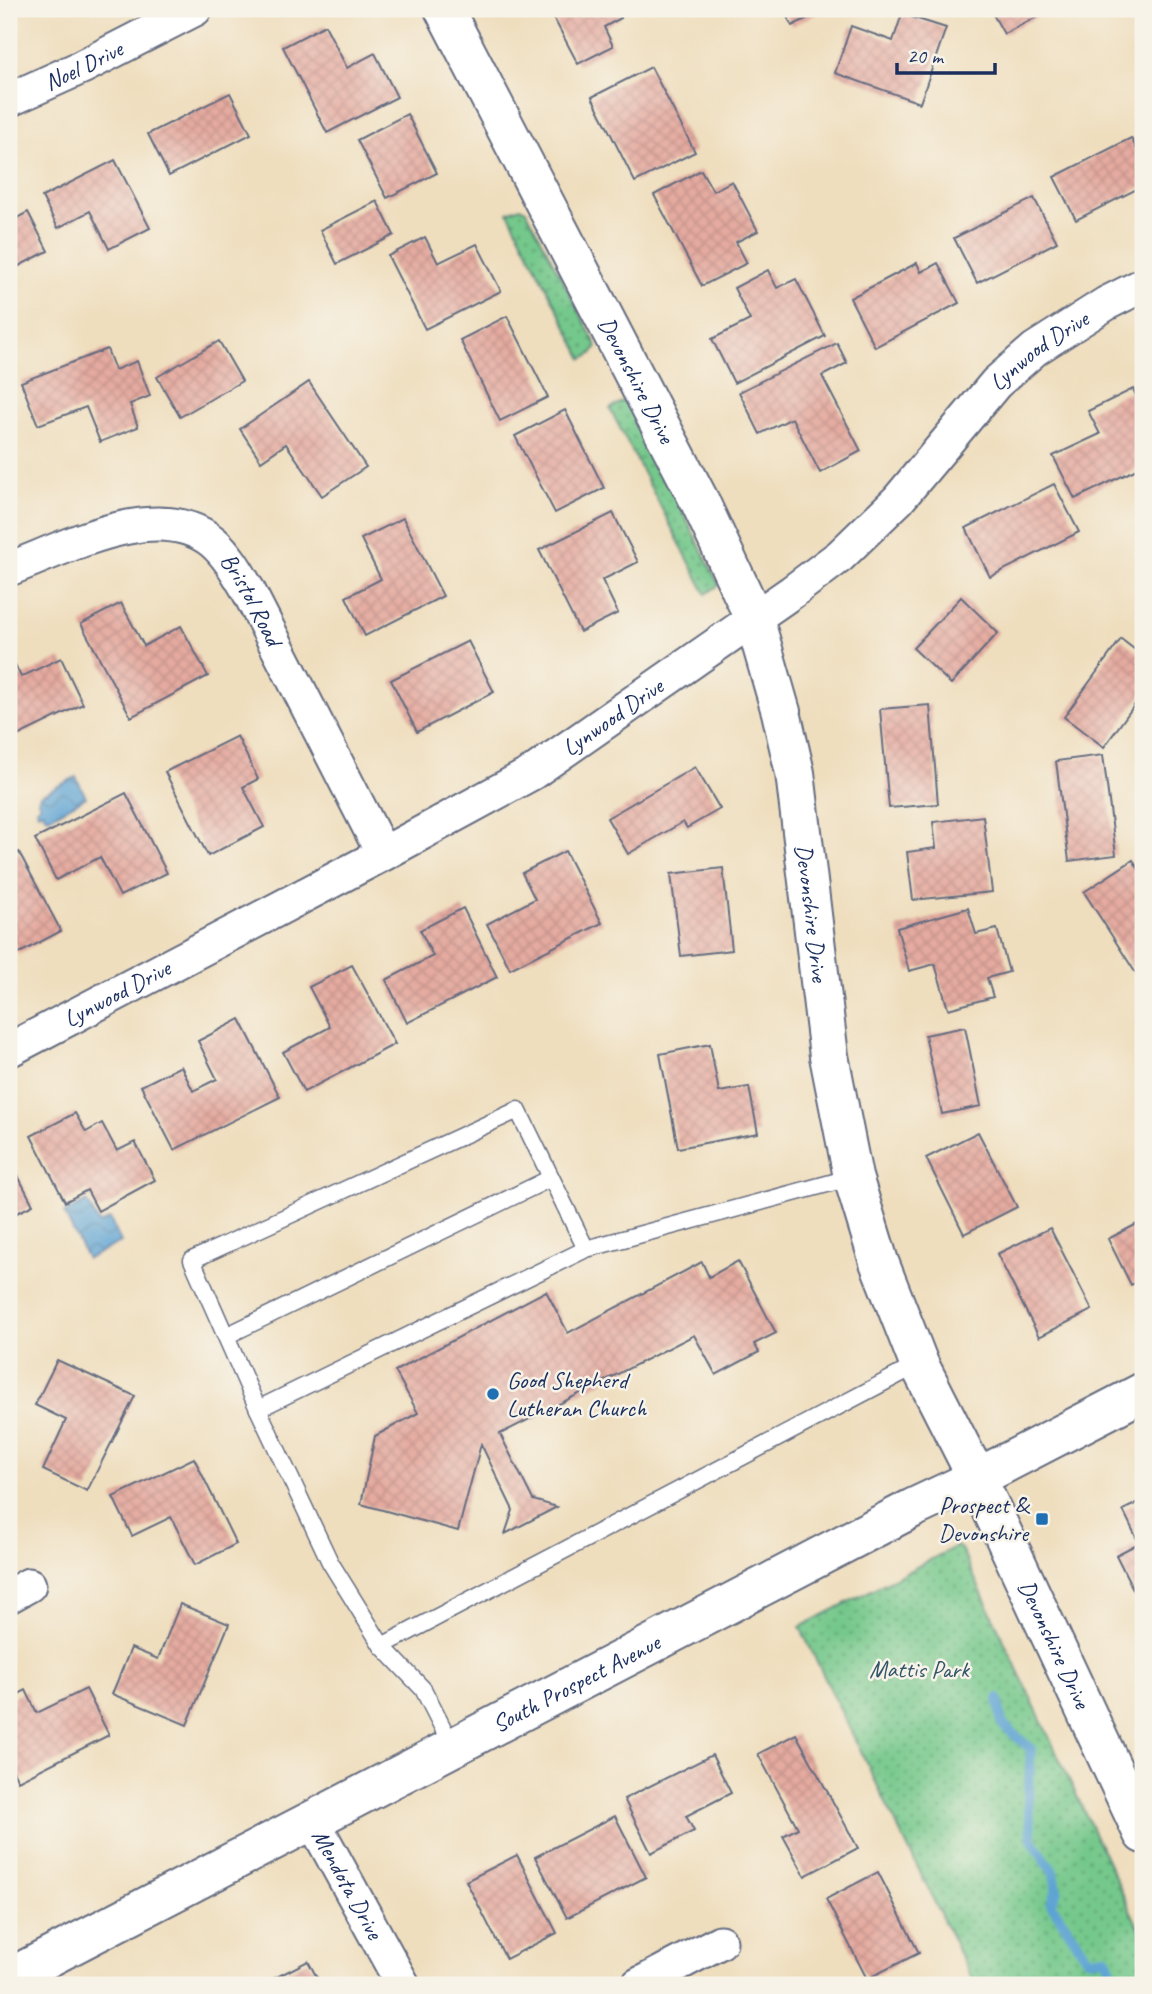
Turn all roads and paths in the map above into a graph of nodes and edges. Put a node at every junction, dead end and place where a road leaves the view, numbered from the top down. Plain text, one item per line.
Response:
1 (195, 9) edge
2 (444, 9) edge
3 (9, 100) edge
4 (1143, 285) edge
5 (9, 569) edge
6 (754, 618) junction
7 (383, 854) junction
8 (9, 1050) edge
9 (853, 1177) junction
10 (551, 1178) junction
11 (586, 1249) junction
12 (226, 1336) junction
13 (919, 1364) junction
14 (1143, 1392) edge
15 (258, 1409) junction
16 (976, 1478) junction
17 (382, 1646) junction
18 (453, 1748) junction
19 (313, 1821) junction
20 (1143, 1835) edge
21 (720, 1942) dead end
22 (9, 1978) edge
23 (403, 1985) edge
24 (638, 1985) edge

1 - 3 street, Noel Drive
2 - 6 street, Devonshire Drive
4 - 6 street, Lynwood Drive
5 - 7 street, Bristol Road
6 - 7 street, Lynwood Drive
6 - 9 street, Devonshire Drive
7 - 8 street, Lynwood Drive
9 - 11 lane
9 - 13 street, Devonshire Drive
10 - 11 lane
10 - 12 lane
10 - 12 lane
11 - 15 lane
12 - 15 lane
13 - 16 street, Devonshire Drive
13 - 17 lane
14 - 16 street, South Prospect Avenue
15 - 17 lane
16 - 18 street, South Prospect Avenue
16 - 20 street, Devonshire Drive
17 - 18 lane
18 - 19 street, South Prospect Avenue
19 - 22 street, South Prospect Avenue
19 - 23 street, Mendota Drive
21 - 24 street

